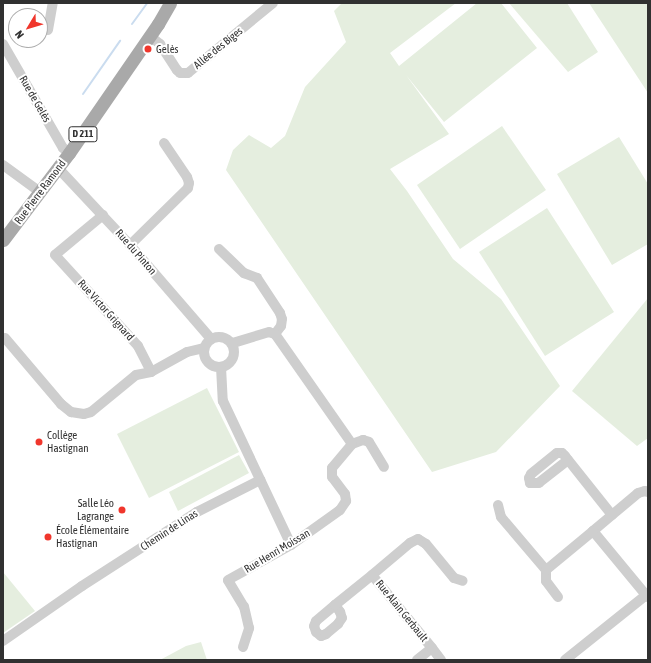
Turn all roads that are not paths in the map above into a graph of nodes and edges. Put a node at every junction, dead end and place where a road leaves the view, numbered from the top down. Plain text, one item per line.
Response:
1 (53, 3) edge
2 (170, 3) edge
3 (177, 3) edge
4 (273, 3) edge
5 (158, 24) junction
6 (48, 30) dead end
7 (150, 36) junction
8 (3, 44) edge
9 (164, 142) dead end
10 (69, 153) junction
11 (3, 165) edge
12 (58, 168) junction
13 (40, 192) junction
14 (103, 215) junction
15 (3, 240) edge
16 (130, 245) junction
17 (219, 249) dead end
18 (276, 334) junction
19 (5, 338) dead end
20 (211, 339) junction
21 (232, 343) junction
22 (204, 348) junction
23 (220, 367) junction
24 (151, 372) junction
25 (352, 444) junction
26 (568, 460) dead end
27 (384, 467) dead end
28 (260, 480) junction
29 (648, 492) edge
30 (498, 505) dead end
31 (612, 514) junction
32 (593, 531) junction
33 (291, 545) junction
34 (546, 570) junction
35 (372, 575) junction
36 (463, 581) dead end
37 (647, 596) edge
38 (558, 597) dead end
39 (335, 605) dead end
40 (3, 641) edge
41 (243, 647) dead end
42 (432, 648) junction
43 (417, 660) edge
44 (441, 660) edge
45 (565, 660) edge

1 - 6 street
2 - 5 main road, Rue Pierre Ramond / D 211
3 - 5 main road, Rue Pierre Ramond / D 211
4 - 7 street, Allée des Biges
5 - 7 main road, Rue Pierre Ramond / D 211
7 - 10 main road, Rue Pierre Ramond / D 211
8 - 10 street, Rue de Gelès
9 - 16 street
10 - 12 main road, Rue Pierre Ramond / D 211
11 - 13 street
12 - 13 main road, Rue Pierre Ramond / D 211
12 - 14 street, Rue du Pinton
13 - 15 main road, Rue Pierre Ramond / D 211
14 - 16 street, Rue du Pinton
14 - 24 street, Rue Victor Grignard
16 - 20 street, Rue du Pinton
17 - 18 street
18 - 21 street
18 - 25 street
19 - 24 street
20 - 21 street
20 - 22 street
21 - 23 street
22 - 23 street
22 - 24 street
23 - 28 street
25 - 27 street
25 - 33 street, Rue Henri Moissan
26 - 31 street
28 - 33 street
28 - 40 street, Chemin de Linas
29 - 31 street
30 - 34 street
31 - 32 street
32 - 34 street
32 - 37 street
33 - 41 street, Rue Henri Moissan
34 - 38 street
35 - 36 street, Rue Alain Gerbault
35 - 39 street, Rue Alain Gerbault
35 - 42 street, Rue Alain Gerbault
37 - 45 street
42 - 43 street
42 - 44 street, Rue Alain Gerbault

